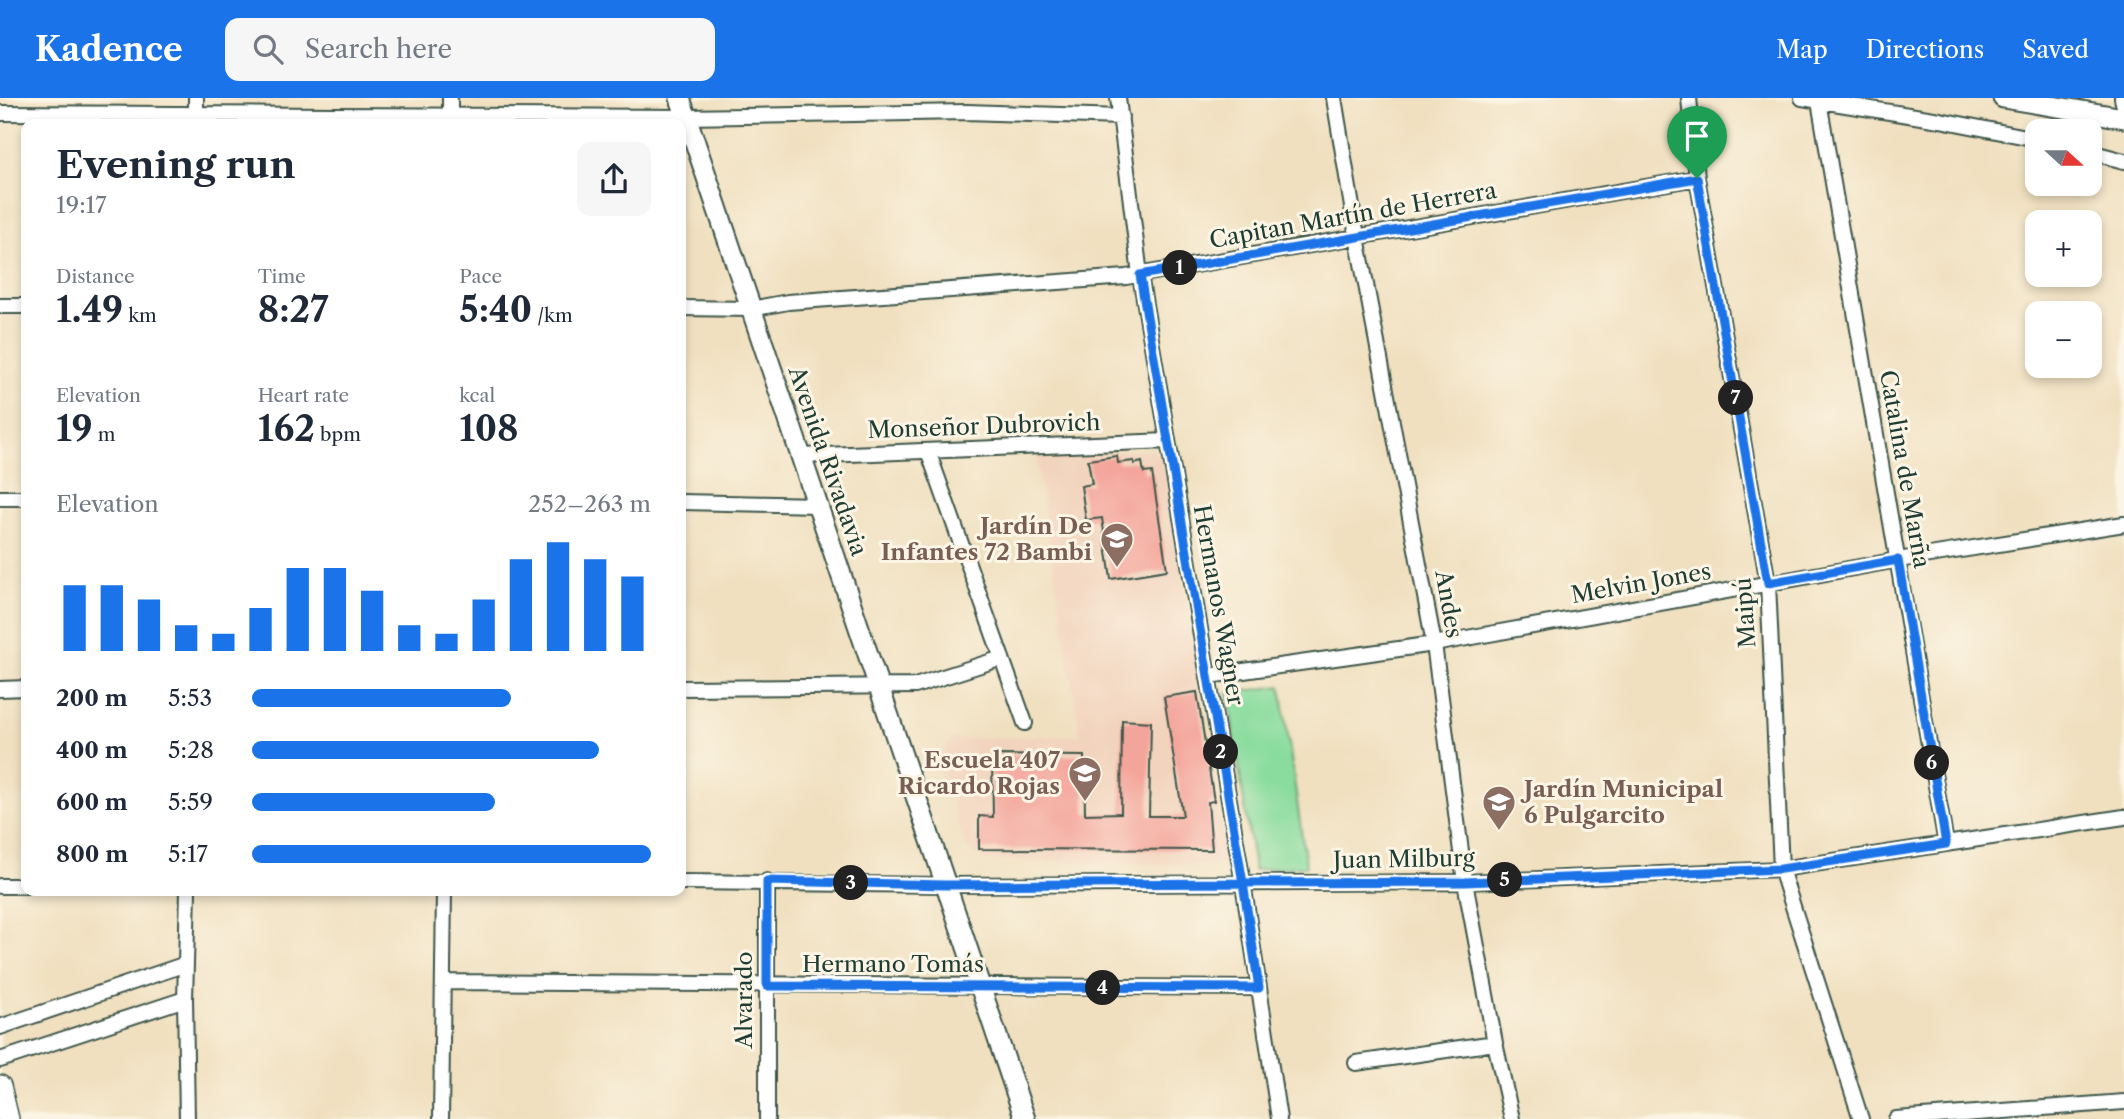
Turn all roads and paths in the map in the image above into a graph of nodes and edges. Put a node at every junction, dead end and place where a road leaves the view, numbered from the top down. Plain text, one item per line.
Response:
1 (197, 98) edge
2 (450, 98) edge
3 (1118, 98) edge
4 (1334, 98) edge
5 (1689, 98) edge
6 (1802, 98) edge
7 (2003, 98) edge
8 (2122, 98) edge
9 (1819, 101) junction
10 (683, 107) edge
11 (2124, 107) edge
12 (0, 113) edge
13 (1121, 117) junction
14 (2124, 118) edge
15 (196, 119) edge
16 (450, 119) edge
17 (2025, 137) edge
18 (2102, 155) edge
19 (2124, 161) edge
20 (1697, 178) junction
21 (1357, 237) junction
22 (1140, 275) junction
23 (0, 306) edge
24 (21, 306) edge
25 (686, 308) edge
26 (751, 309) junction
27 (1168, 441) junction
28 (928, 451) junction
29 (801, 456) junction
30 (0, 498) edge
31 (21, 498) edge
32 (686, 502) edge
33 (817, 505) junction
34 (2124, 524) edge
35 (1898, 560) junction
36 (1768, 583) junction
37 (1434, 644) junction
38 (1002, 658) junction
39 (1208, 676) junction
40 (878, 685) junction
41 (0, 688) edge
42 (21, 688) edge
43 (686, 688) edge
44 (1025, 723) dead end
45 (2124, 817) edge
46 (1946, 844) junction
47 (1781, 869) junction
48 (686, 881) edge
49 (767, 881) junction
50 (1465, 882) junction
51 (1243, 883) junction
52 (946, 885) junction
53 (0, 886) edge
54 (21, 886) edge
55 (188, 896) edge
56 (444, 896) edge
57 (186, 964) junction
58 (443, 982) junction
59 (767, 986) junction
60 (980, 987) junction
61 (1259, 988) junction
62 (185, 999) junction
63 (0, 1027) edge
64 (1494, 1042) junction
65 (0, 1060) edge
66 (1356, 1063) dead end
67 (0, 1086) edge
68 (2124, 1102) edge
69 (8, 1119) edge
70 (187, 1119) edge
71 (441, 1119) edge
72 (767, 1119) edge
73 (1025, 1119) edge
74 (1279, 1119) edge
75 (1512, 1119) edge
76 (1861, 1119) edge
77 (1896, 1119) edge

1 - 15 street
2 - 16 street
3 - 13 street, Hermanos Wagner
4 - 21 street, Andes
5 - 20 street, Maipú
6 - 9 street
7 - 14 main road
8 - 11 street
9 - 17 street
9 - 35 street, Catalina de Marña
10 - 13 street
10 - 16 street
10 - 26 main road, Avenida Rivadavia
12 - 15 street
13 - 22 street, Hermanos Wagner
15 - 16 street
18 - 19 street
20 - 21 street, Capitan Martín de Herrera
20 - 36 street, Maipú
21 - 22 street, Capitan Martín de Herrera
21 - 37 street, Andes
22 - 26 street, Capitan Martín de Herrera
22 - 27 street, Hermanos Wagner
23 - 24 street
25 - 26 street, Capitan Martín de Herrera
26 - 29 main road, Avenida Rivadavia
27 - 28 street, Monseñor Dubrovich
27 - 39 street, Hermanos Wagner
28 - 29 street, Monseñor Dubrovich
28 - 38 street
29 - 33 main road, Avenida Rivadavia
30 - 31 street
32 - 33 street
33 - 40 main road, Avenida Rivadavia
34 - 35 street, Melvin Jones
35 - 36 street, Melvin Jones
35 - 46 street, Catalina de Marña
36 - 37 street, Melvin Jones
36 - 47 street, Maipú
37 - 39 street, Melvin Jones
37 - 50 street, Andes
38 - 40 street
38 - 44 street
39 - 51 street, Hermanos Wagner
40 - 43 street
40 - 52 main road, Avenida Rivadavia
41 - 42 street
45 - 46 street, Juan Milburg
46 - 47 street, Juan Milburg
47 - 50 street, Juan Milburg
47 - 76 street, Maipú
48 - 49 street, Juan Milburg
49 - 52 street, Juan Milburg
49 - 59 street, Alvarado
50 - 51 street, Juan Milburg
50 - 64 street, Andes
51 - 52 street, Juan Milburg
51 - 61 street, Hermanos Wagner
52 - 60 main road, Avenida Rivadavia
53 - 54 street
55 - 57 street
56 - 58 street
57 - 62 street
57 - 63 street
58 - 59 street, Hermano Tomás
58 - 71 street
59 - 60 street, Hermano Tomás
59 - 72 street, Alvarado
60 - 61 street, Hermano Tomás
60 - 73 main road, Avenida Rivadavia
61 - 74 street, Hermanos Wagner
62 - 65 street
62 - 70 street
64 - 66 street
64 - 75 street, Andes
67 - 69 main road
68 - 77 street

